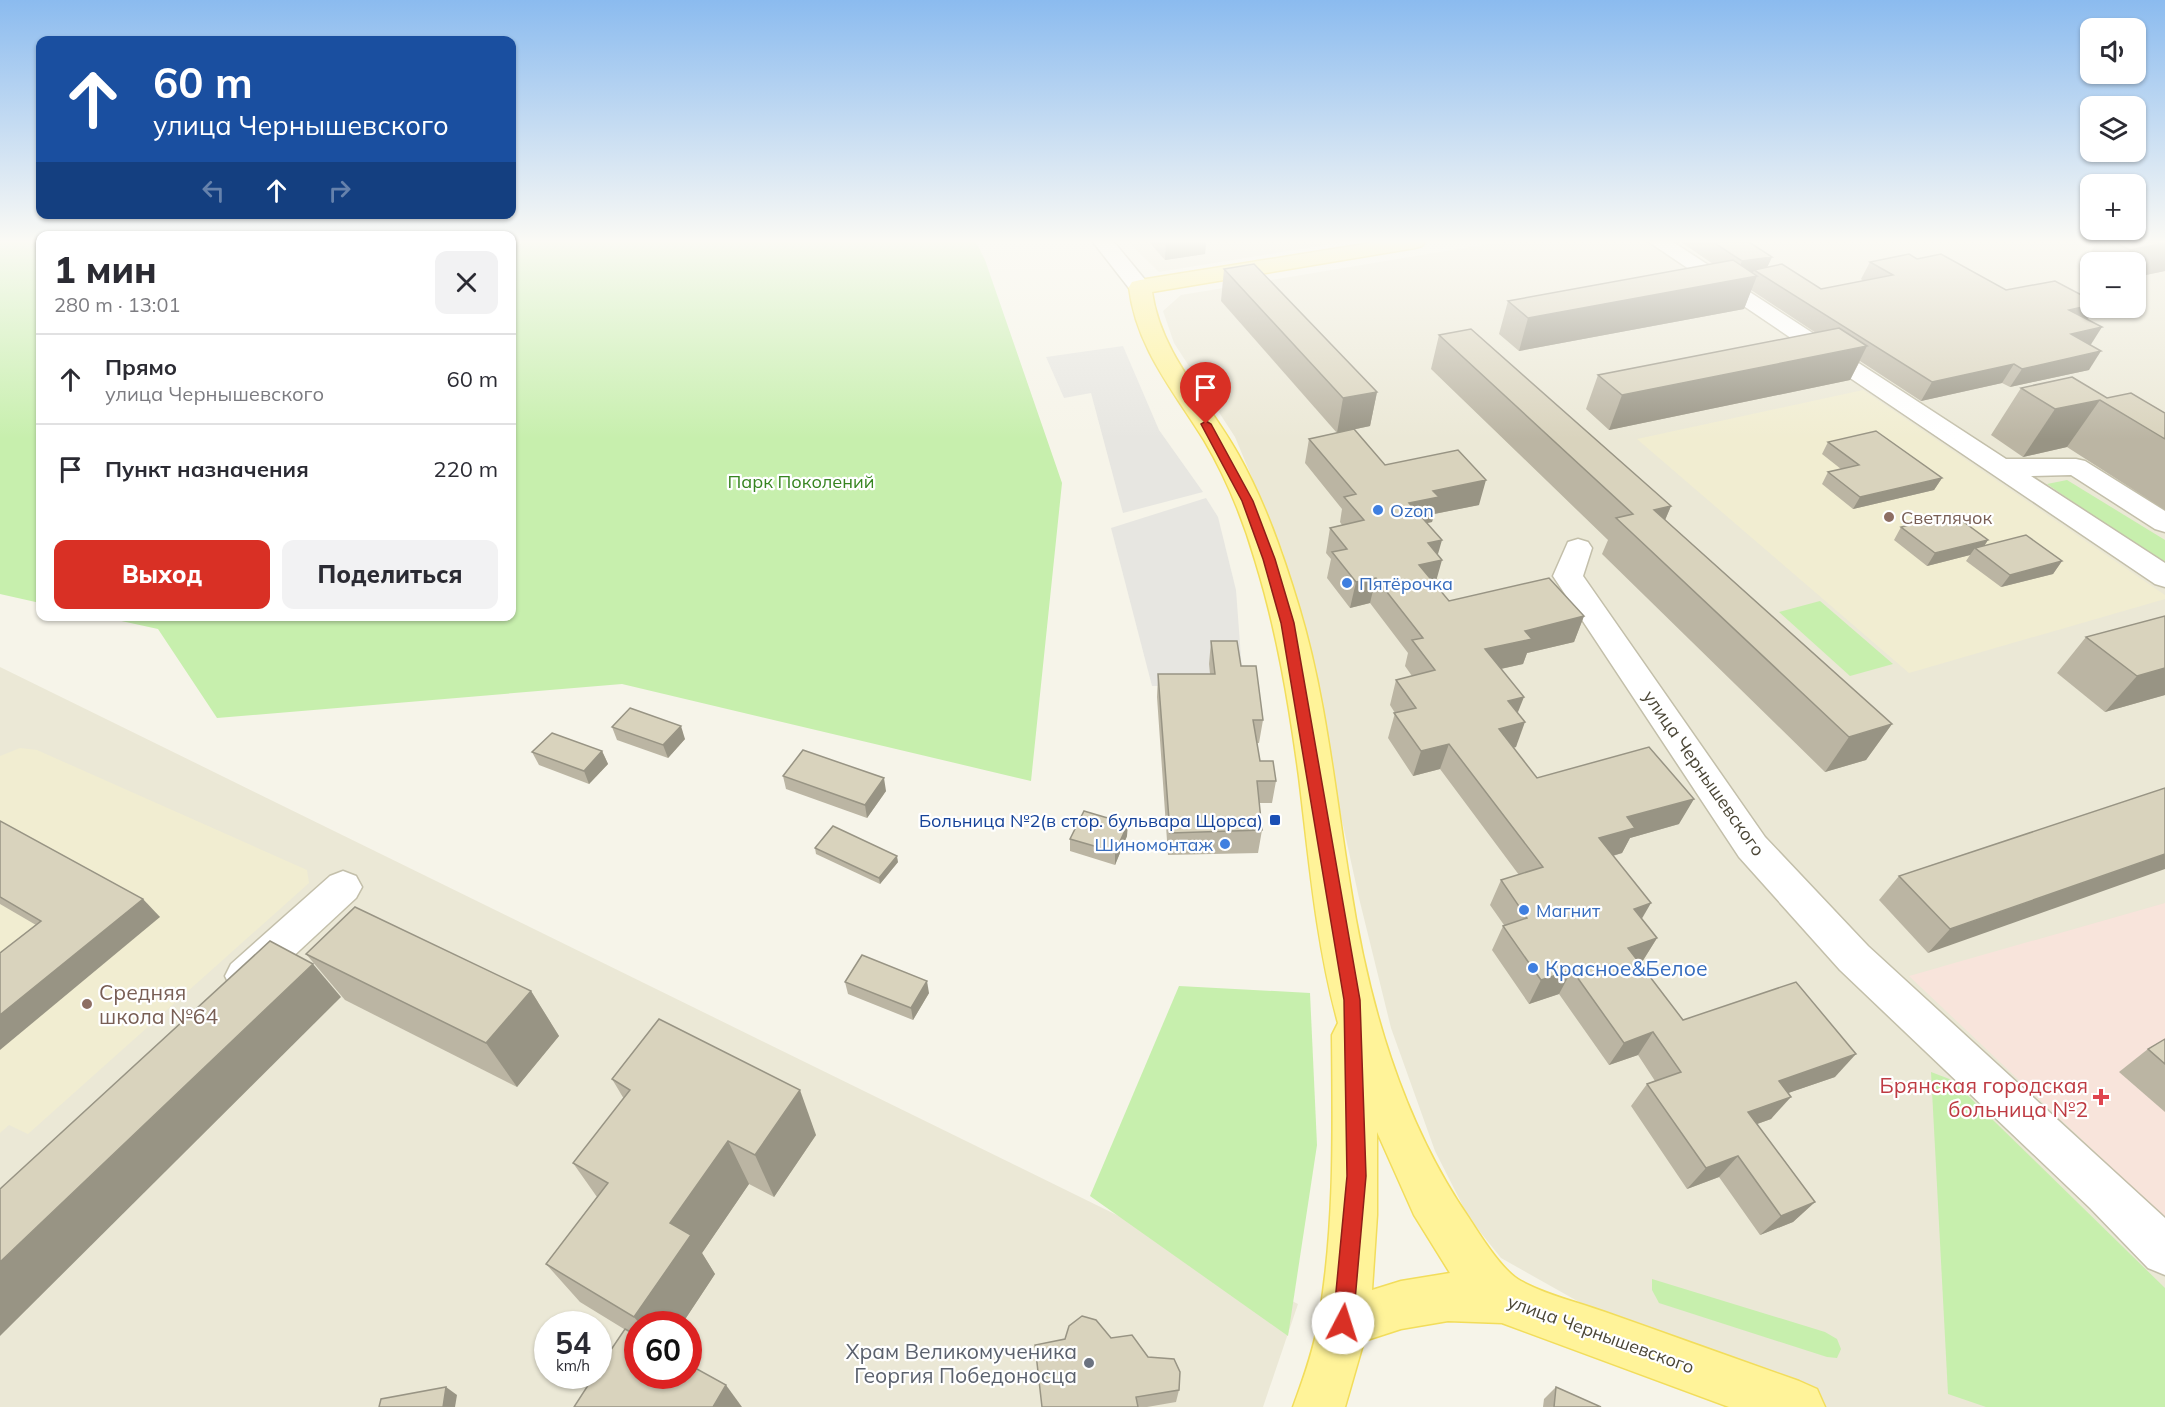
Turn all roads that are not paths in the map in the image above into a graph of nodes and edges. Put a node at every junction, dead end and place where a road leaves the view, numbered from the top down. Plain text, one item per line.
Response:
1 (1142, 308) edge
2 (1757, 308) edge
3 (1999, 469) junction
4 (2165, 524) edge
5 (1578, 548) dead end
6 (2165, 578) edge
7 (343, 886) dead end
8 (220, 999) edge
9 (1352, 1000) junction
10 (2165, 1251) edge
11 (1502, 1299) junction
12 (1343, 1323) junction
13 (1319, 1407) edge
14 (1799, 1407) edge

1 - 9 main road, улица Чернышевского
2 - 3 street
3 - 4 street
3 - 6 street
5 - 10 street, улица Чернышевского
7 - 8 street
9 - 11 main road, улица Чернышевского
9 - 12 main road
11 - 12 main road
11 - 14 main road, улица Чернышевского
12 - 13 main road

